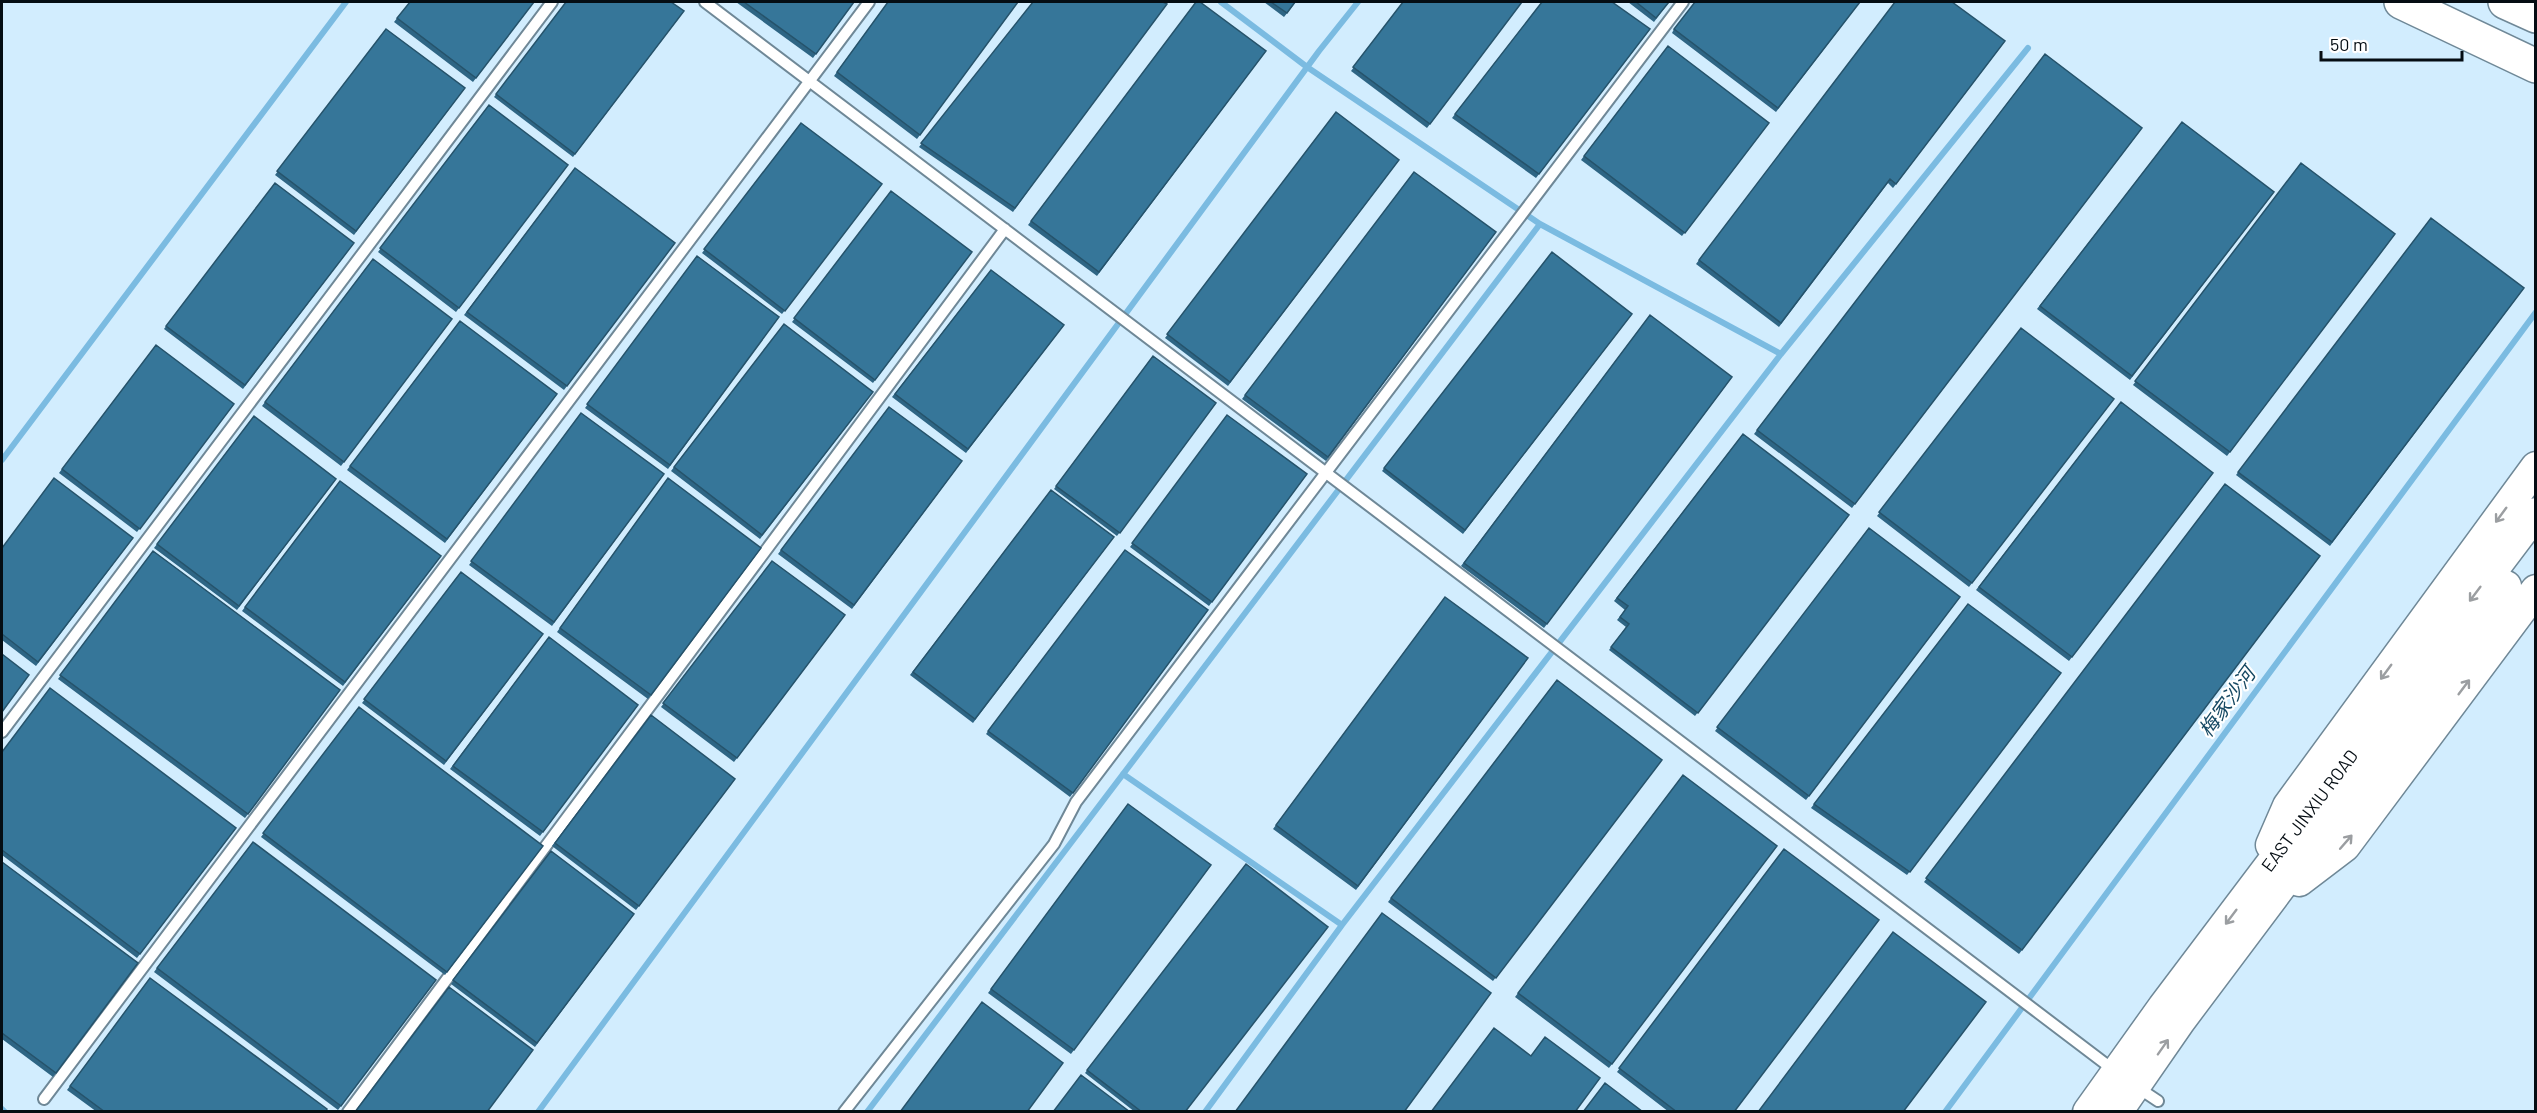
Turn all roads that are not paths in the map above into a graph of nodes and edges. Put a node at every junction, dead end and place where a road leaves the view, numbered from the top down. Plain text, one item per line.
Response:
1 (552, 2) edge
2 (705, 2) edge
3 (869, 2) edge
4 (1683, 2) edge
5 (2401, 2) edge
6 (2505, 2) edge
7 (2535, 16) edge
8 (2535, 66) edge
9 (809, 81) junction
10 (1005, 229) junction
11 (2535, 467) edge
12 (1326, 473) junction
13 (2535, 513) edge
14 (2535, 547) edge
15 (2535, 590) edge
16 (2, 732) edge
17 (2352, 775) junction
18 (2259, 898) junction
19 (2137, 1086) junction
20 (44, 1099) dead end
21 (348, 1112) edge
22 (844, 1112) edge
23 (2088, 1112) edge
24 (2117, 1112) edge

1 - 16 lane
2 - 9 lane
3 - 9 lane
4 - 12 lane
5 - 8 highway
6 - 7 highway
9 - 10 lane
9 - 20 lane
10 - 12 lane
10 - 21 lane
11 -> 18 main road
12 - 19 lane
12 - 22 lane
13 -> 17 main road, EAST JINXIU ROAD
14 - 17 main road, EAST JINXIU ROAD
18 -> 15 main road
17 - 18 main road, EAST JINXIU ROAD
18 - 19 main road, EAST JINXIU ROAD
19 - 23 main road, EAST JINXIU ROAD
19 - 24 main road, EAST JINXIU ROAD

